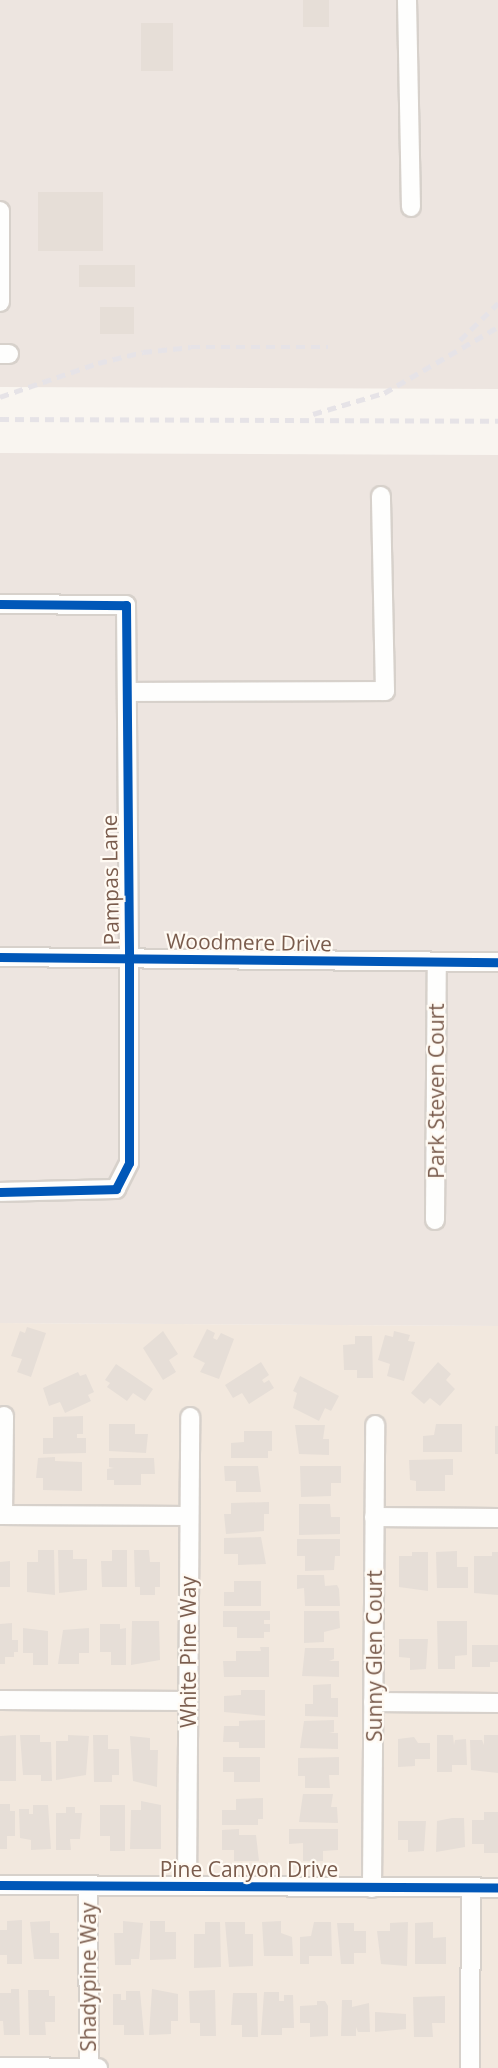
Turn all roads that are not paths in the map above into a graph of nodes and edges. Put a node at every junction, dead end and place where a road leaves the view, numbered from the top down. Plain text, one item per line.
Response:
1 (407, 0) edge
2 (411, 207) dead end
3 (0, 211) edge
4 (0, 259) edge
5 (0, 302) edge
6 (381, 496) dead end
7 (0, 604) edge
8 (127, 692) junction
9 (0, 957) edge
10 (129, 958) junction
11 (437, 962) junction
12 (498, 962) edge
13 (0, 1192) edge
14 (435, 1220) dead end
15 (4, 1416) dead end
16 (190, 1417) dead end
17 (375, 1425) dead end
18 (2, 1515) edge
19 (189, 1516) junction
20 (374, 1517) junction
21 (498, 1518) edge
22 (0, 1700) edge
23 (188, 1701) junction
24 (373, 1702) junction
25 (498, 1703) edge
26 (0, 1885) edge
27 (88, 1886) junction
28 (187, 1886) junction
29 (372, 1888) junction
30 (471, 1888) junction
31 (498, 1888) edge
32 (0, 2067) edge
33 (89, 2068) edge
34 (98, 2068) edge
35 (470, 2068) edge

1 - 2 street
3 - 4 street
4 - 5 street
6 - 8 street
7 - 8 street, Pampas Lane
8 - 10 street, Pampas Lane
9 - 10 street, Woodmere Drive
10 - 11 street, Woodmere Drive
10 - 13 street, Pampas Lane
11 - 12 street, Woodmere Drive
11 - 14 street, Park Steven Court
15 - 18 street
16 - 19 street, White Pine Way
17 - 20 street, Sunny Glen Court
18 - 19 street
19 - 23 street, White Pine Way
20 - 21 street
20 - 24 street, Sunny Glen Court
22 - 23 street
23 - 28 street, White Pine Way
24 - 25 street
24 - 29 street, Sunny Glen Court
26 - 27 street, Pine Canyon Drive
27 - 28 street, Pine Canyon Drive
27 - 33 street, Shadypine Way
28 - 29 street, Pine Canyon Drive
29 - 30 street, Pine Canyon Drive
30 - 31 street, Pine Canyon Drive
30 - 35 street
32 - 33 street
33 - 34 street

